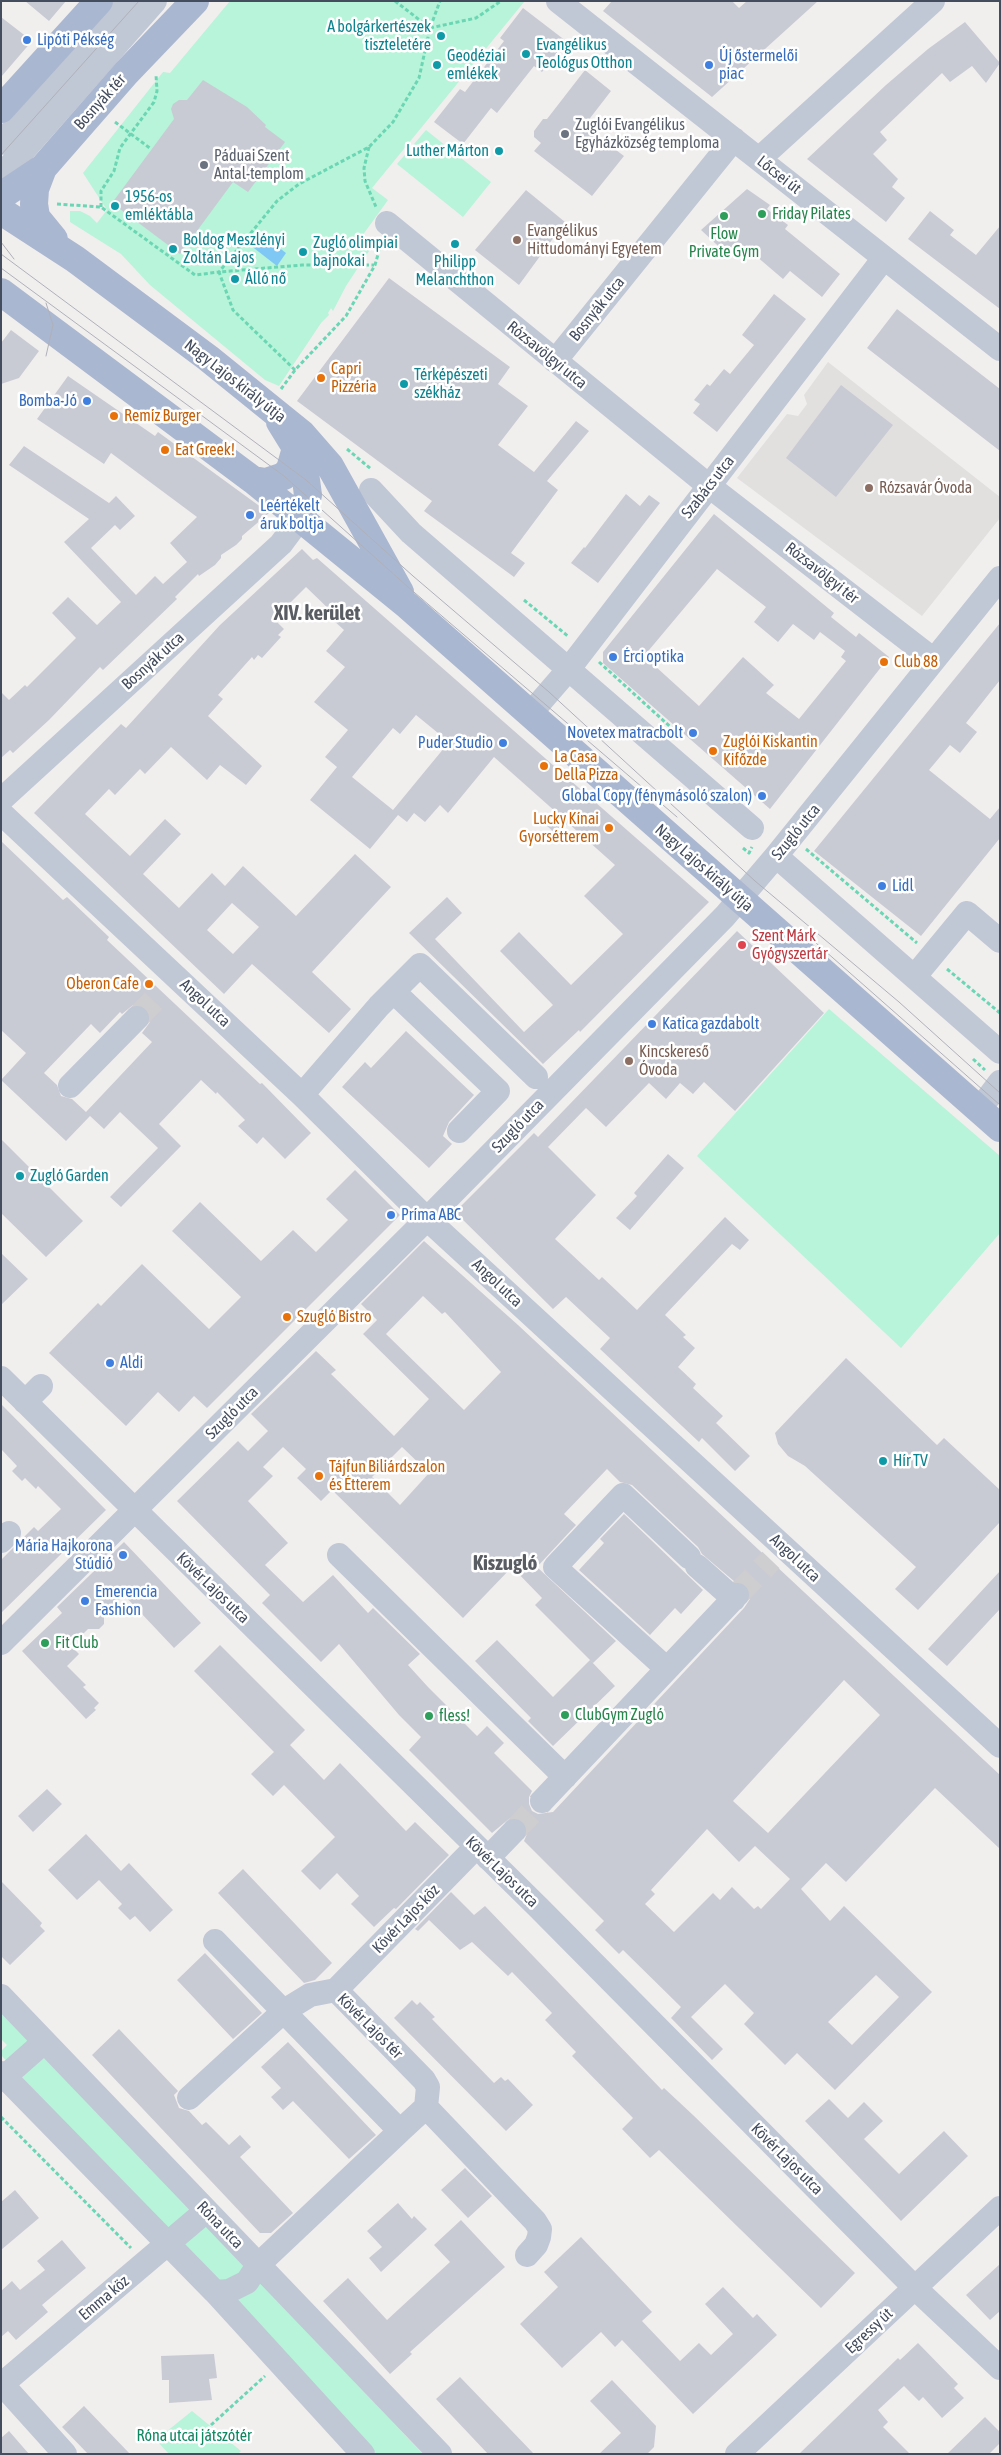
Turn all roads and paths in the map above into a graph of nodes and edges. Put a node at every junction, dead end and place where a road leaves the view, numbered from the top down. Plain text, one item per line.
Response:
1 (99, 1) edge
2 (130, 1) edge
3 (155, 1) edge
4 (195, 1) edge
5 (395, 1) edge
6 (440, 1) edge
7 (501, 1) edge
8 (558, 1) edge
9 (933, 1) edge
10 (430, 28) junction
11 (159, 70) dead end
12 (1, 109) edge
13 (115, 122) dead end
14 (129, 133) junction
15 (734, 139) junction
16 (1, 143) edge
17 (369, 147) junction
18 (151, 149) dead end
19 (759, 160) junction
20 (43, 168) junction
21 (1, 176) edge
22 (1, 196) edge
23 (50, 204) dead end
24 (101, 207) junction
25 (1, 211) edge
26 (386, 223) junction
27 (884, 258) junction
28 (75, 259) junction
29 (374, 265) junction
30 (219, 272) junction
31 (1, 292) edge
32 (1000, 349) edge
33 (554, 361) junction
34 (295, 370) junction
35 (268, 406) junction
36 (296, 448) junction
37 (253, 480) junction
38 (710, 486) junction
39 (371, 490) dead end
40 (301, 517) junction
41 (1000, 578) edge
42 (408, 606) junction
43 (934, 660) junction
44 (568, 670) junction
45 (530, 714) junction
46 (1, 800) edge
47 (1, 813) edge
48 (752, 828) dead end
49 (806, 849) dead end
50 (776, 856) junction
51 (739, 900) junction
52 (1000, 941) edge
53 (932, 956) junction
54 (914, 976) junction
55 (394, 992) junction
56 (1000, 1013) edge
57 (137, 1018) tunnel mouth
58 (1000, 1052) edge
59 (536, 1077) dead end
60 (1000, 1082) edge
61 (70, 1086) dead end
62 (302, 1095) junction
63 (979, 1110) junction
64 (1000, 1128) edge
65 (459, 1131) dead end
66 (427, 1219) junction
67 (1, 1378) edge
68 (134, 1511) junction
69 (339, 1555) dead end
70 (1, 1643) edge
71 (667, 1669) junction
72 (1000, 1746) edge
73 (565, 1777) junction
74 (542, 1801) tunnel mouth
75 (514, 1831) tunnel mouth
76 (482, 1853) junction
77 (215, 1941) dead end
78 (336, 1990) junction
79 (1, 1996) edge
80 (284, 2010) junction
81 (44, 2042) junction
82 (2, 2077) edge
83 (189, 2098) dead end
84 (426, 2106) junction
85 (1, 2117) edge
86 (400, 2131) junction
87 (1000, 2208) edge
88 (206, 2211) junction
89 (166, 2244) junction
90 (527, 2254) dead end
91 (145, 2263) junction
92 (258, 2265) junction
93 (915, 2288) junction
94 (215, 2292) junction
95 (279, 2364) junction
96 (1000, 2368) edge
97 (2, 2384) edge
98 (211, 2426) dead end
99 (65, 2454) edge
100 (363, 2454) edge
101 (440, 2454) edge
102 (737, 2454) edge

1 - 12 main road
2 - 16 street
3 - 21 street, Bosnyák tér
4 - 20 main road, Bosnyák tér
5 - 10 path
6 - 10 path
7 - 10 path
8 - 15 street, Lőcsei út
9 - 19 street
10 - 17 path
11 - 14 path
13 - 14 path
14 - 18 path
14 - 24 path
15 - 19 street, Lőcsei út
15 - 33 street, Bosnyák utca
17 - 26 path
17 - 30 path
19 - 27 street, Lőcsei út
20 - 22 main road, Bosnyák tér
20 - 28 main road
23 - 24 path
24 - 30 path
25 - 28 main road, Nagy Lajos király útja
26 - 29 path
26 - 33 street, Rózsavölgyi utca
27 - 32 street, Lőcsei út
27 - 38 street, Szabács utca
28 - 35 main road, Nagy Lajos király útja
29 - 30 path
29 - 34 path
30 - 34 path
31 - 37 main road, Nagy Lajos király útja
33 - 38 street, Rózsavölgyi utca
34 - 35 path
35 - 36 main road
35 - 42 main road, Nagy Lajos király útja
36 - 37 main road
36 - 40 main road
37 - 40 main road, Nagy Lajos király útja
38 - 43 street, Rózsavölgyi tér
38 - 44 street, Szabács utca
39 - 44 street
40 - 42 main road, Nagy Lajos király útja
40 - 46 street, Bosnyák utca
41 - 43 street, Szugló utca
42 - 45 main road, Nagy Lajos király útja
43 - 50 street, Szugló utca
44 - 45 street, Szabács utca
44 - 48 street
45 - 51 main road, Nagy Lajos király útja
47 - 62 street, Angol utca
49 - 53 path
50 - 51 street, Szugló utca
50 - 54 street
51 - 63 main road, Nagy Lajos király útja
51 - 66 street, Szugló utca
52 - 53 street
53 - 54 street
53 - 56 path
54 - 58 street
55 - 59 street
55 - 62 street
55 - 65 street
57 - 61 street
60 - 63 street
62 - 66 street, Angol utca
63 - 64 main road, Nagy Lajos király útja
66 - 68 street, Szugló utca
66 - 72 street, Angol utca
67 - 68 street, Kövér Lajos utca
68 - 70 street, Szugló utca
68 - 76 street, Kövér Lajos utca
69 - 73 street
71 - 71 street
71 - 73 street
73 - 74 street
75 - 76 street, Kövér Lajos köz
76 - 78 street, Kövér Lajos köz
76 - 93 street, Kövér Lajos utca
77 - 80 street
78 - 80 street, Kövér Lajos tér
78 - 84 street, Kövér Lajos tér
79 - 81 street, Róna utca
80 - 83 street, Kövér Lajos tér
80 - 86 street
81 - 82 street
81 - 88 street, Róna utca
82 - 89 street
84 - 86 street
84 - 90 street
85 - 91 path
86 - 92 street
87 - 93 street, Egressy út
88 - 89 street, Emma köz
88 - 92 street, Róna utca
89 - 91 street, Emma köz
89 - 94 street
91 - 97 street, Emma köz
92 - 94 street
92 - 101 street, Róna utca
93 - 96 street, Kövér Lajos utca
93 - 102 street, Egressy út
94 - 95 street
95 - 98 path
95 - 100 street
97 - 99 street

